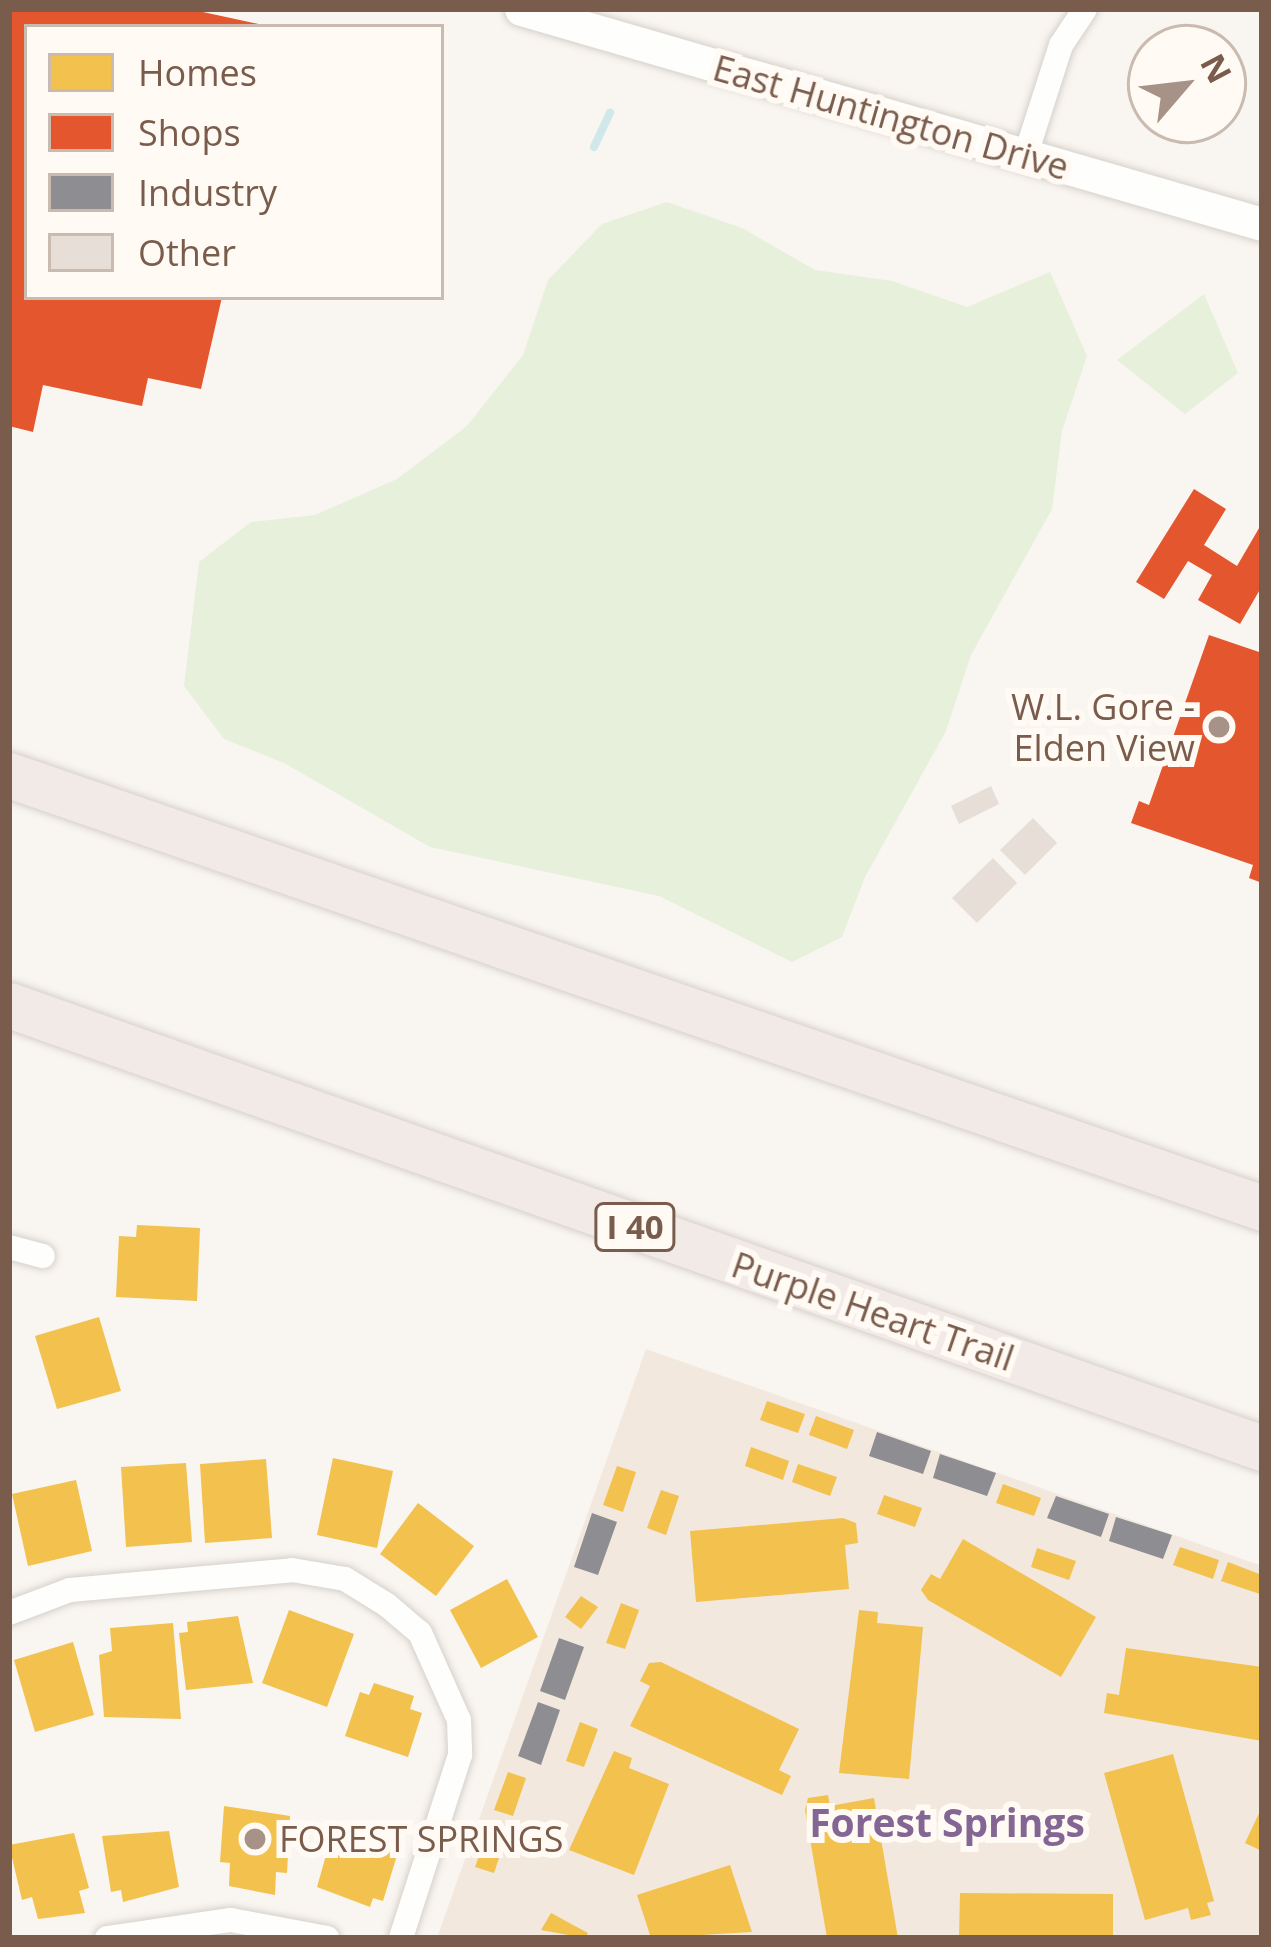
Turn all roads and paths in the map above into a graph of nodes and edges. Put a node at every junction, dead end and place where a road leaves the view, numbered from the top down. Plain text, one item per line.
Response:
1 (521, 9) edge
2 (1085, 9) edge
3 (1026, 154) junction
4 (1262, 224) edge
5 (9, 775) edge
6 (9, 1005) edge
7 (1262, 1208) edge
8 (9, 1247) edge
9 (43, 1256) dead end
10 (1262, 1448) edge
11 (9, 1613) edge
12 (107, 1938) edge
13 (327, 1938) edge
14 (401, 1938) edge

1 - 3 street, East Huntington Drive
2 - 3 street
3 - 4 street, East Huntington Drive
5 - 7 highway
6 - 10 highway, Purple Heart Trail / I 40
8 - 9 street
11 - 14 street
12 - 13 street

